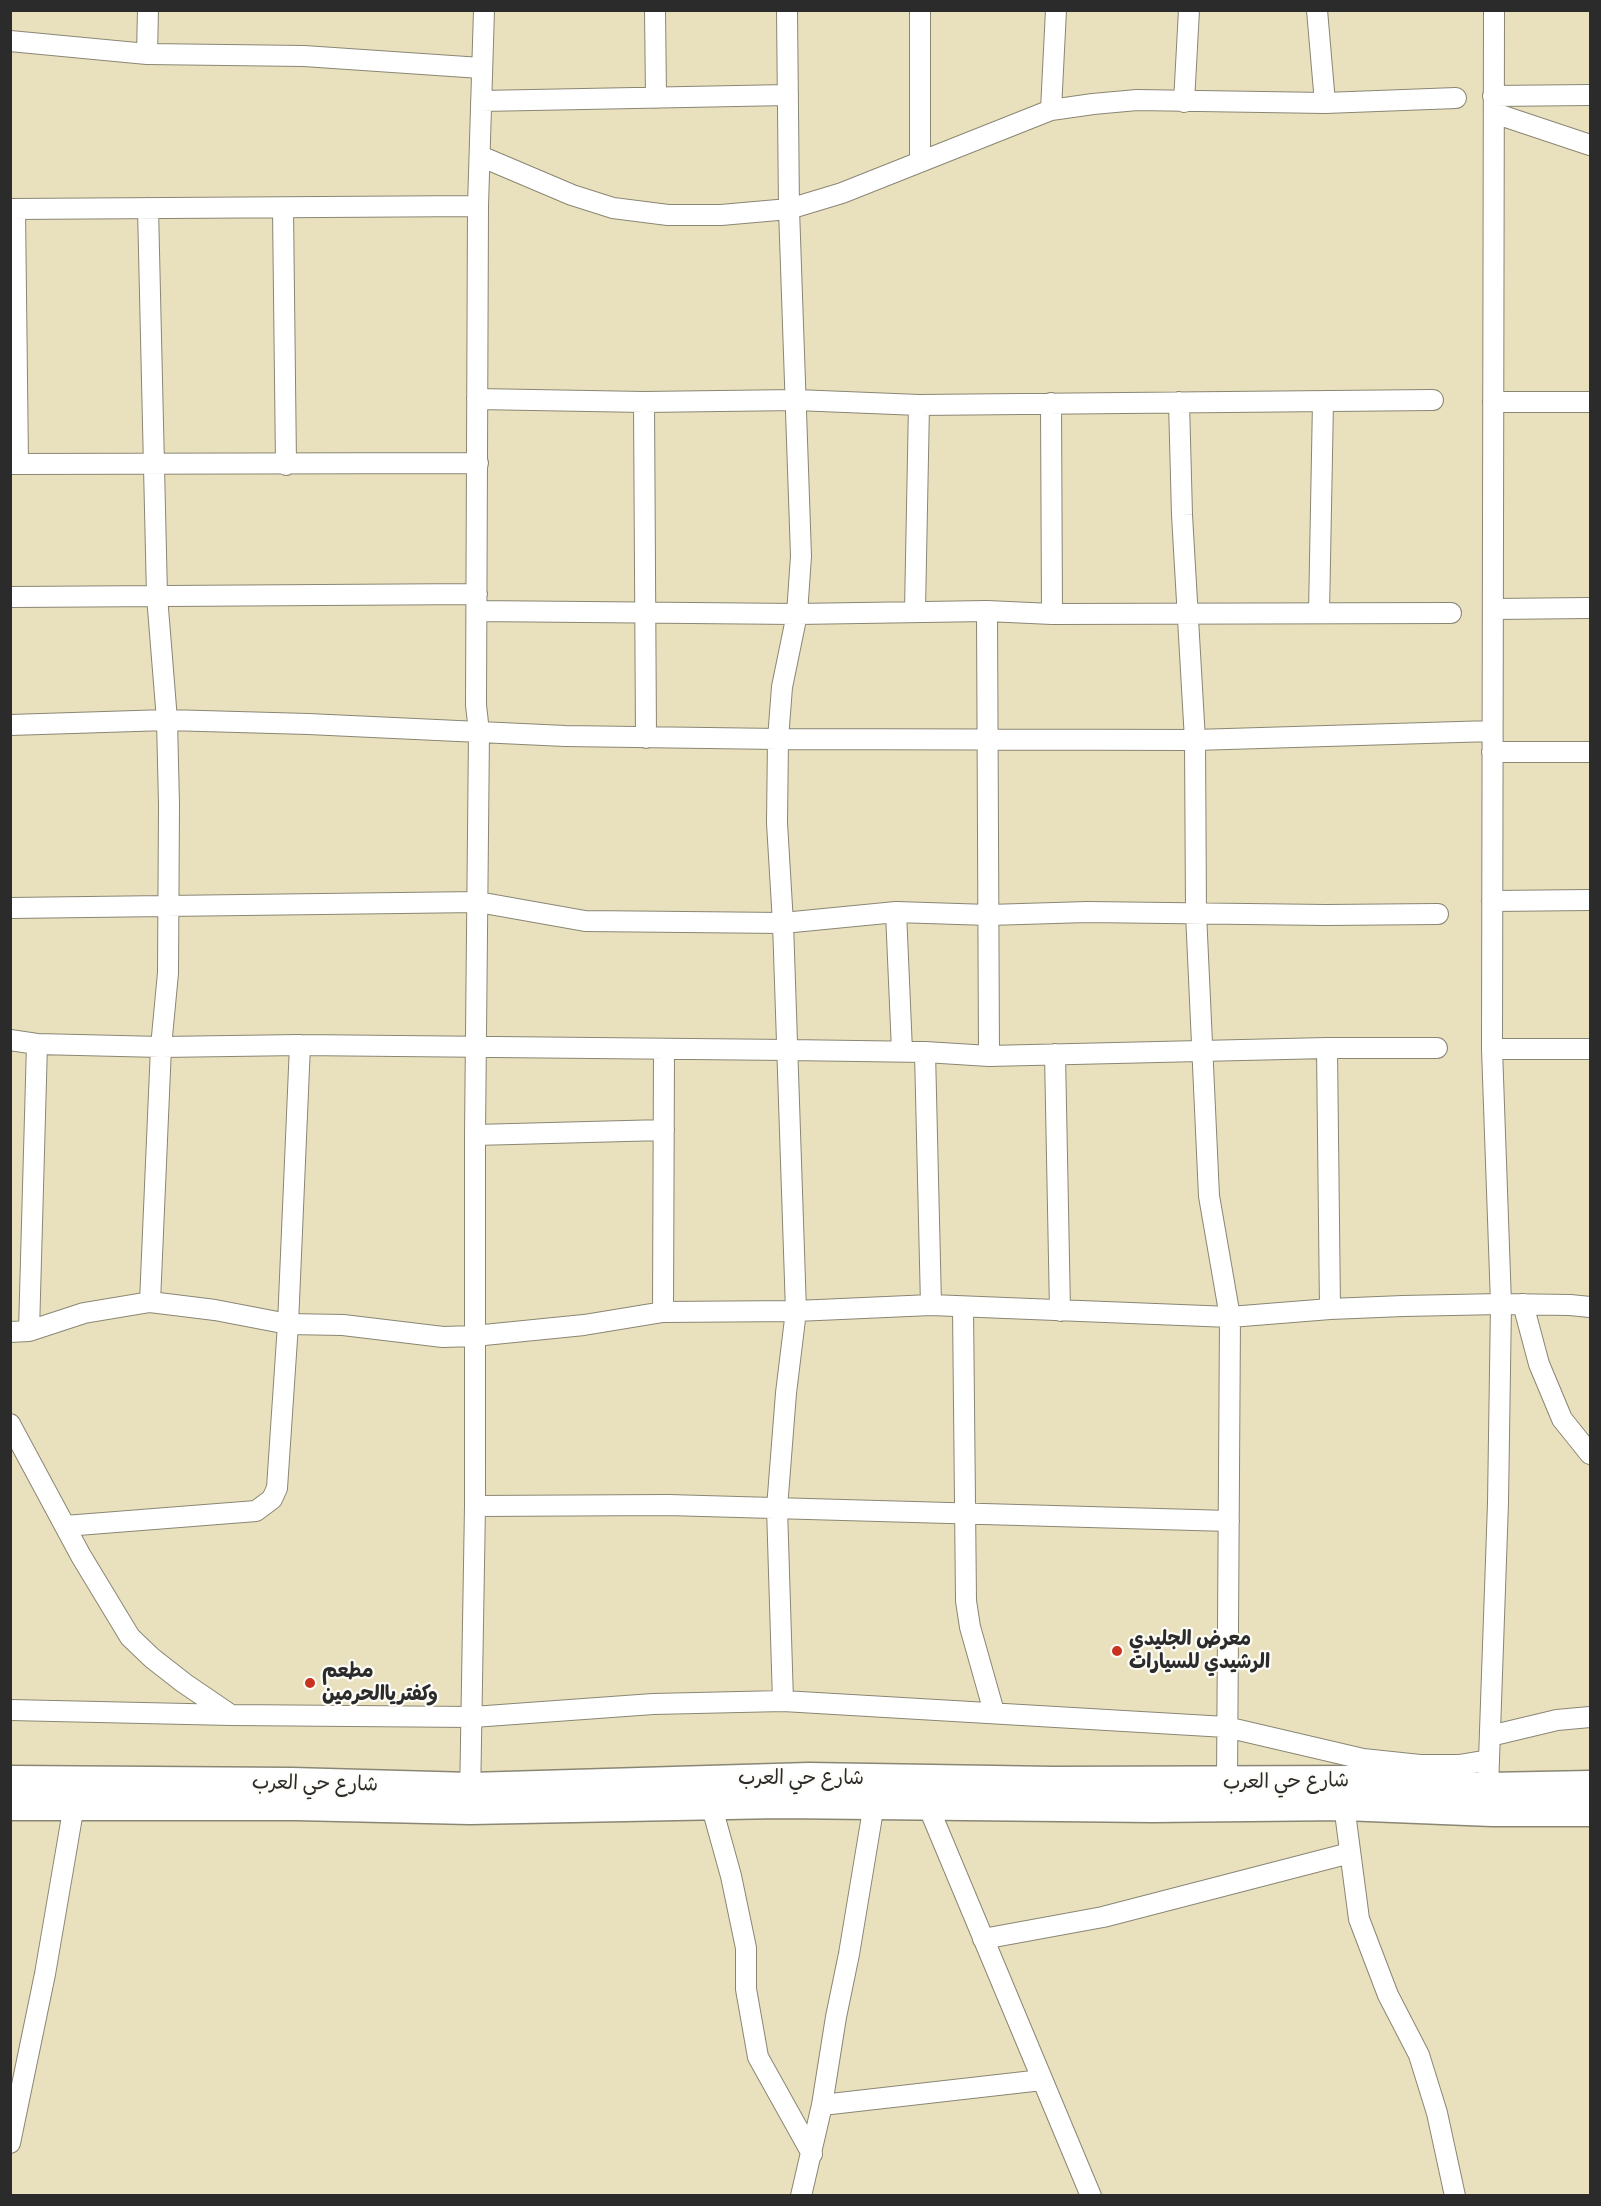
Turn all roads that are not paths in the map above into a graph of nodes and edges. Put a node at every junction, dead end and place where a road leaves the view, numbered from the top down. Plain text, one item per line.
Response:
1 (148, 10) edge
2 (484, 10) edge
3 (655, 10) edge
4 (787, 10) edge
5 (920, 10) edge
6 (1056, 10) edge
7 (1189, 10) edge
8 (1317, 10) edge
9 (1494, 10) edge
10 (10, 41) edge
11 (147, 54) junction
12 (481, 68) junction
13 (788, 95) junction
14 (1590, 95) edge
15 (656, 98) junction
16 (1456, 98) dead end
17 (481, 101) junction
18 (1184, 102) junction
19 (1325, 103) junction
20 (1494, 104) junction
21 (1051, 110) junction
22 (1590, 145) edge
23 (480, 156) junction
24 (920, 162) junction
25 (478, 206) junction
26 (147, 208) junction
27 (13, 209) edge
28 (283, 209) junction
29 (789, 209) junction
30 (477, 399) junction
31 (796, 400) junction
32 (1433, 400) dead end
33 (644, 402) junction
34 (1179, 402) junction
35 (1323, 402) junction
36 (1493, 402) junction
37 (1590, 402) edge
38 (1052, 403) junction
39 (919, 405) junction
40 (478, 463) junction
41 (14, 464) edge
42 (152, 465) junction
43 (286, 465) junction
44 (157, 596) junction
45 (10, 597) edge
46 (478, 603) junction
47 (1590, 608) edge
48 (1492, 609) junction
49 (915, 610) junction
50 (987, 610) junction
51 (646, 612) junction
52 (1187, 613) junction
53 (1319, 613) junction
54 (1451, 613) dead end
55 (797, 614) junction
56 (1052, 614) junction
57 (167, 720) junction
58 (10, 725) edge
59 (1492, 731) junction
60 (479, 732) junction
61 (646, 738) junction
62 (778, 739) junction
63 (987, 739) junction
64 (1196, 740) junction
65 (1492, 752) junction
66 (1590, 752) edge
67 (1590, 900) edge
68 (1492, 901) junction
69 (478, 902) junction
70 (168, 907) junction
71 (10, 908) edge
72 (896, 912) junction
73 (1196, 913) junction
74 (1438, 914) dead end
75 (989, 915) junction
76 (783, 923) junction
77 (10, 1040) edge
78 (37, 1044) junction
79 (300, 1045) junction
80 (161, 1047) junction
81 (477, 1047) junction
82 (1327, 1048) junction
83 (1437, 1048) dead end
84 (1492, 1049) junction
85 (664, 1050) junction
86 (788, 1050) junction
87 (1590, 1050) edge
88 (902, 1051) junction
89 (925, 1052) junction
90 (1204, 1052) junction
91 (1055, 1054) junction
92 (989, 1056) junction
93 (664, 1130) junction
94 (475, 1136) junction
95 (150, 1302) junction
96 (1501, 1304) junction
97 (1523, 1304) junction
98 (931, 1305) junction
99 (963, 1307) junction
100 (1590, 1307) edge
101 (1330, 1309) junction
102 (796, 1311) junction
103 (1060, 1311) junction
104 (663, 1312) junction
105 (1230, 1317) junction
106 (288, 1324) junction
107 (20, 1332) edge
108 (474, 1336) junction
109 (10, 1425) edge
110 (1590, 1454) edge
111 (475, 1506) junction
112 (777, 1509) junction
113 (964, 1514) junction
114 (1229, 1521) junction
115 (65, 1526) junction
116 (783, 1701) junction
117 (10, 1710) edge
118 (994, 1712) junction
119 (231, 1716) junction
120 (473, 1717) junction
121 (1590, 1717) edge
122 (1226, 1727) junction
123 (1490, 1736) junction
124 (1489, 1774) junction
125 (1227, 1783) junction
126 (1590, 1786) edge
127 (842, 1791) junction
128 (25, 1793) edge
129 (470, 1798) junction
130 (711, 1804) junction
131 (874, 1804) junction
132 (74, 1805) junction
133 (1344, 1805) junction
134 (928, 1806) junction
135 (1590, 1811) edge
136 (1350, 1853) junction
137 (983, 1938) junction
138 (1042, 2080) junction
139 (822, 2105) junction
140 (10, 2143) edge
141 (812, 2154) junction
142 (801, 2196) edge
143 (1091, 2196) edge
144 (1455, 2196) edge

1 - 11 street
2 - 12 street
3 - 15 street
4 - 13 street
5 - 24 street
6 - 21 street
7 - 18 street
8 - 19 street
9 - 20 street
10 - 11 street
11 - 12 street
12 - 17 street
13 - 15 street
13 - 29 street
14 - 20 street
15 - 17 street
16 - 19 street
17 - 23 street
18 - 19 street
18 - 21 street
20 - 22 street
20 - 36 street
21 - 24 street
23 - 25 street
23 - 29 street
24 - 29 street
25 - 28 street
25 - 30 street
26 - 27 street
26 - 28 street
26 - 42 street
27 - 41 street
28 - 43 street
29 - 31 street
30 - 33 street
30 - 40 street
31 - 33 street
31 - 39 street
31 - 55 street
32 - 35 street
33 - 51 street
34 - 35 street
34 - 38 street
34 - 52 street
35 - 53 street
36 - 37 street
36 - 48 street
38 - 39 street
38 - 56 street
39 - 49 street
40 - 43 street
40 - 46 street
41 - 42 street
42 - 43 street
42 - 44 street
44 - 45 street
44 - 46 street
44 - 57 street
46 - 51 street
46 - 60 street
47 - 48 street
48 - 59 street
49 - 50 street
49 - 55 street
50 - 56 street
50 - 63 street
51 - 55 street
51 - 61 street
52 - 53 street
52 - 56 street
52 - 64 street
53 - 54 street
55 - 62 street
57 - 58 street
57 - 60 street
57 - 70 street
59 - 64 street
59 - 65 street
60 - 61 street
60 - 69 street
61 - 62 street
62 - 63 street
62 - 76 street
63 - 64 street
63 - 75 street
64 - 73 street
65 - 66 street
65 - 68 street
67 - 68 street
68 - 84 street
69 - 70 street
69 - 76 street
69 - 81 street
70 - 71 street
70 - 80 street
72 - 75 street
72 - 76 street
72 - 88 street
73 - 74 street
73 - 75 street
73 - 90 street
75 - 92 street
76 - 86 street
77 - 78 street
78 - 80 street
78 - 107 street
79 - 80 street
79 - 81 street
79 - 106 street
80 - 95 street
81 - 85 street
81 - 94 street
82 - 83 street
82 - 90 street
82 - 101 street
84 - 87 street
84 - 96 street
85 - 86 street
85 - 93 street
86 - 88 street
86 - 102 street
88 - 89 street
89 - 92 street
89 - 98 street
90 - 91 street
90 - 105 street
91 - 92 street
91 - 103 street
93 - 94 street
93 - 104 street
94 - 108 street
95 - 106 street
95 - 107 street
96 - 97 street
96 - 101 street
96 - 123 street
97 - 100 street
97 - 110 street
98 - 99 street
98 - 102 street
99 - 103 street
99 - 113 street
101 - 105 street
102 - 104 street
102 - 112 street
103 - 105 street
104 - 108 street
105 - 114 street
106 - 108 street
106 - 115 street
108 - 111 street
109 - 115 street
111 - 112 street
111 - 120 street
112 - 113 street
112 - 116 street
113 - 114 street
113 - 118 street
114 - 122 street
115 - 119 street
116 - 118 street
116 - 120 street
117 - 119 street
118 - 122 street
119 - 120 street
120 - 129 street
121 - 123 street
122 - 124 street
122 - 125 street
123 - 124 street
124 - 125 main road, شارع حي العرب
124 - 126 main road, شارع حي العرب
125 - 127 main road, شارع حي العرب
127 - 129 main road, شارع حي العرب
127 - 130 main road, شارع حي العرب
127 - 131 main road, شارع حي العرب
128 - 129 main road, شارع حي العرب
128 - 132 main road, شارع حي العرب
129 - 130 main road, شارع حي العرب
129 - 132 main road, شارع حي العرب
130 - 141 street
131 - 134 main road, شارع حي العرب
131 - 139 street
132 - 140 street
133 - 134 main road, شارع حي العرب
133 - 135 main road, شارع حي العرب
133 - 136 street
134 - 137 street
136 - 137 street
136 - 144 street
137 - 138 street
138 - 139 street
138 - 143 street
139 - 141 street
141 - 142 street

